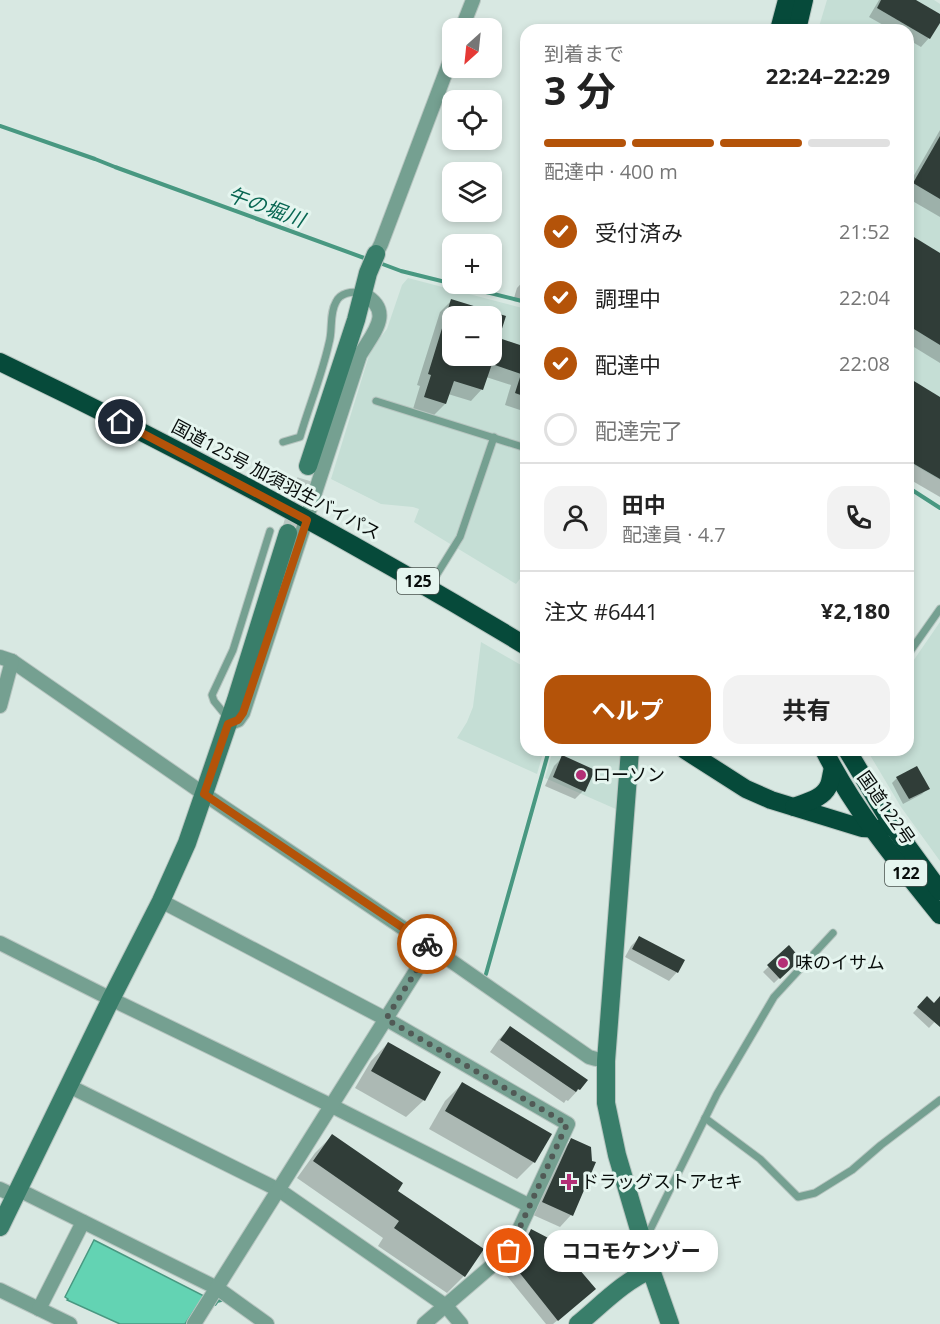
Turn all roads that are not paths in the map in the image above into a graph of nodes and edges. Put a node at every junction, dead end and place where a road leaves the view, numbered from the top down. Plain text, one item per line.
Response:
1 (473, 0) edge
2 (787, 0) edge
3 (804, 0) edge
4 (466, 18) edge
5 (781, 24) edge
6 (798, 24) edge
7 (444, 78) edge
8 (376, 254) joint
9 (363, 294) junction
10 (0, 362) edge
11 (376, 401) dead end
12 (494, 438) junction
13 (283, 442) dead end
14 (520, 446) edge
15 (308, 466) tunnel mouth
16 (307, 520) junction
17 (279, 532) joint
18 (429, 587) junction
19 (940, 609) edge
20 (520, 642) edge
21 (914, 646) edge
22 (6, 659) edge
23 (0, 706) edge
24 (229, 722) junction
25 (630, 756) edge
26 (694, 756) edge
27 (827, 756) edge
28 (851, 756) edge
29 (833, 768) junction
30 (204, 794) junction
31 (794, 807) junction
32 (892, 825) junction
33 (873, 829) junction
34 (940, 891) edge
35 (161, 901) junction
36 (940, 915) edge
37 (833, 933) dead end
38 (0, 943) edge
39 (431, 947) junction
40 (111, 999) junction
41 (386, 1019) junction
42 (606, 1061) junction
43 (69, 1086) junction
44 (940, 1100) edge
45 (332, 1106) junction
46 (705, 1118) junction
47 (279, 1190) junction
48 (11, 1192) edge
49 (530, 1206) junction
50 (83, 1222) junction
51 (0, 1227) edge
52 (642, 1239) junction
53 (651, 1270) junction
54 (217, 1288) junction
55 (0, 1290) edge
56 (446, 1306) junction
57 (39, 1309) junction
58 (70, 1324) edge
59 (194, 1324) edge
60 (267, 1324) edge
61 (424, 1324) edge
62 (461, 1324) edge
63 (578, 1324) edge
64 (670, 1324) edge

1 - 4 street
2 - 5 highway
3 - 6 highway
7 - 8 street
8 - 9 street
9 - 13 lane
9 - 15 street
9 - 16 street
10 - 16 highway, 国道125号 加須羽生バイパス / 125
11 - 12 lane
12 - 14 lane
12 - 18 lane
16 - 18 highway, 国道125号 加須羽生バイパス / 125
16 - 24 street
17 - 24 street
17 - 24 lane
18 - 20 highway, 国道125号 加須羽生バイパス / 125
19 - 21 lane
22 - 23 street
22 - 30 street
24 - 30 street
25 - 42 street
26 - 31 highway
27 - 29 highway, 国道122号 / 122
28 - 32 highway, 国道122号 / 122
29 - 31 highway
29 - 33 highway, 国道122号 / 122
30 - 35 street
30 - 39 street
31 - 33 highway
32 - 33 highway
32 - 34 highway, 国道122号 / 122
33 - 36 highway, 国道122号 / 122
35 - 40 street
35 - 41 street
37 - 46 lane
38 - 40 street
39 - 41 street
39 - 42 street
40 - 43 street
40 - 45 street
41 - 45 street
41 - 49 street
42 - 52 street
43 - 47 street
43 - 48 street
44 - 46 lane
45 - 47 street
45 - 49 street
46 - 52 lane
47 - 54 street
47 - 56 street
48 - 50 street
48 - 51 street
49 - 56 street
50 - 54 street
50 - 57 street
52 - 53 street
53 - 63 street
53 - 64 street
54 - 59 street
54 - 60 street
55 - 57 street
56 - 61 street
56 - 62 street
57 - 58 street

